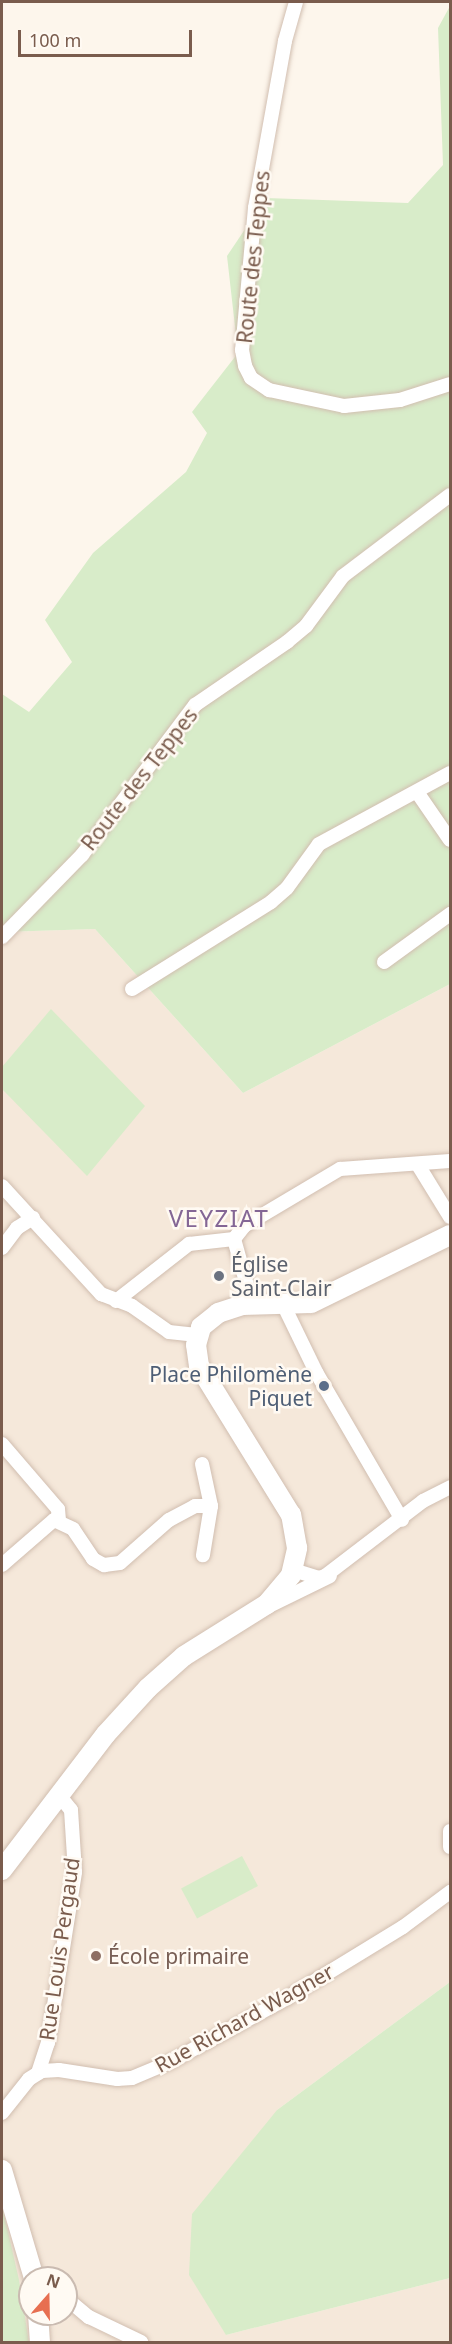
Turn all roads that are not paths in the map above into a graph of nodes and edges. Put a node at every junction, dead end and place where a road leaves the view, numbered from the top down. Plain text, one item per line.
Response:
1 (296, 2) edge
2 (450, 384) edge
3 (450, 495) edge
4 (450, 773) edge
5 (417, 792) junction
6 (450, 840) edge
7 (450, 914) edge
8 (2, 937) edge
9 (384, 962) dead end
10 (132, 989) dead end
11 (450, 1161) edge
12 (418, 1165) junction
13 (2, 1186) edge
14 (450, 1217) edge
15 (33, 1218) junction
16 (450, 1235) edge
17 (234, 1239) junction
18 (2, 1248) edge
19 (116, 1301) junction
20 (252, 1303) junction
21 (283, 1304) junction
22 (198, 1335) junction
23 (2, 1444) edge
24 (202, 1464) dead end
25 (450, 1487) edge
26 (211, 1506) junction
27 (59, 1520) junction
28 (402, 1520) junction
29 (203, 1555) dead end
30 (2, 1565) edge
31 (340, 1566) junction
32 (293, 1570) junction
33 (259, 1610) junction
34 (58, 1794) junction
35 (450, 1831) edge
36 (450, 1847) edge
37 (2, 1870) edge
38 (450, 1892) edge
39 (38, 2073) junction
40 (2, 2113) edge
41 (2, 2170) edge
42 (30, 2266) edge
43 (78, 2308) edge
44 (39, 2326) edge
45 (40, 2343) edge
46 (141, 2343) edge

1 - 2 street, Route des Teppes
3 - 8 street, Route des Teppes
4 - 5 street
5 - 6 street
5 - 10 street
7 - 9 street
11 - 12 street
12 - 14 street
12 - 17 street
13 - 15 street
15 - 18 street
15 - 19 street
16 - 21 street
17 - 19 street
17 - 20 street
19 - 22 street
20 - 21 street
20 - 22 street
21 - 28 street
22 - 32 street
23 - 27 street
24 - 26 street
25 - 28 street
26 - 27 street
26 - 29 street
27 - 30 street
28 - 31 street
31 - 32 street
31 - 33 street
32 - 33 street
33 - 34 street
34 - 37 street
34 - 39 street, Rue Louis Pergaud
35 - 36 street
38 - 39 street, Rue Richard Wagner
39 - 40 street
41 - 42 street
43 - 46 street
44 - 45 street

